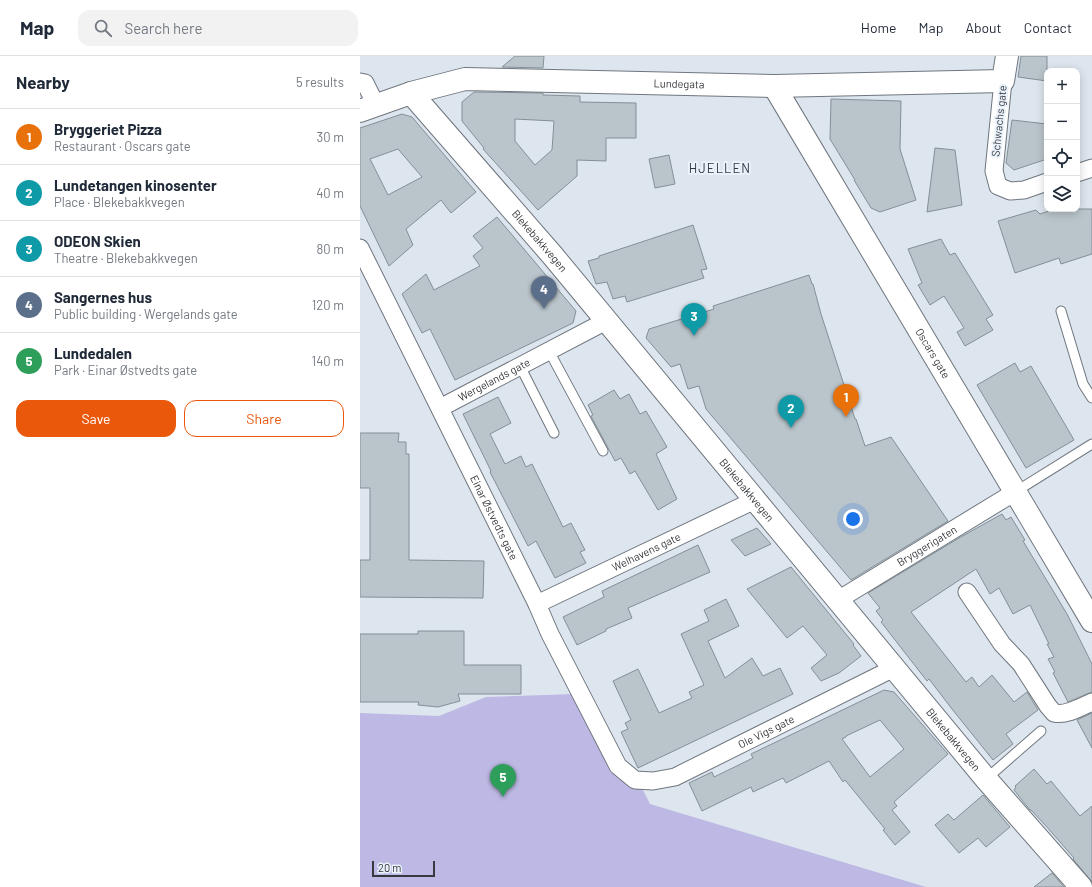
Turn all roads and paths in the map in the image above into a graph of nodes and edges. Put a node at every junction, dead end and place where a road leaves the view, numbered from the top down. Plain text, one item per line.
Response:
1 (1007, 56) edge
2 (360, 82) edge
3 (1003, 82) junction
4 (774, 86) junction
5 (411, 93) junction
6 (368, 108) edge
7 (1092, 168) edge
8 (1080, 172) edge
9 (1044, 183) edge
10 (360, 248) edge
11 (1061, 311) dead end
12 (606, 321) junction
13 (549, 351) junction
14 (520, 366) junction
15 (1092, 398) edge
16 (440, 408) junction
17 (554, 433) dead end
18 (1092, 444) edge
19 (603, 451) dead end
20 (1015, 492) junction
21 (755, 500) junction
22 (967, 592) dead end
23 (838, 600) junction
24 (537, 604) junction
25 (1092, 620) edge
26 (894, 668) junction
27 (1092, 702) edge
28 (1041, 730) dead end
29 (986, 779) junction
30 (635, 780) joint
31 (1082, 887) edge

1 - 3 street, Schwachs gate
2 - 6 street
3 - 4 street, Lundegata
3 - 9 street, Schwachs gate
4 - 5 street, Lundegata
4 - 20 street, Oscars gate
5 - 6 street, Lundegata
5 - 12 street, Blekebakkvegen
7 - 8 street
10 - 16 street, Einar Østvedts gate
11 - 15 lane
12 - 13 street, Wergelands gate
12 - 21 street, Blekebakkvegen
13 - 14 street, Wergelands gate
13 - 19 lane
14 - 16 street, Wergelands gate
14 - 17 lane
16 - 24 street, Einar Østvedts gate
18 - 20 lane
20 - 23 street, Bryggerigaten
20 - 25 street, Oscars gate
21 - 23 street, Blekebakkvegen
21 - 24 street, Welhavens gate
22 - 27 street
23 - 26 street, Blekebakkvegen
24 - 30 street, Einar Østvedts gate
26 - 29 street, Blekebakkvegen
26 - 30 street, Ole Vigs gate
28 - 29 lane
29 - 31 street, Blekebakkvegen

